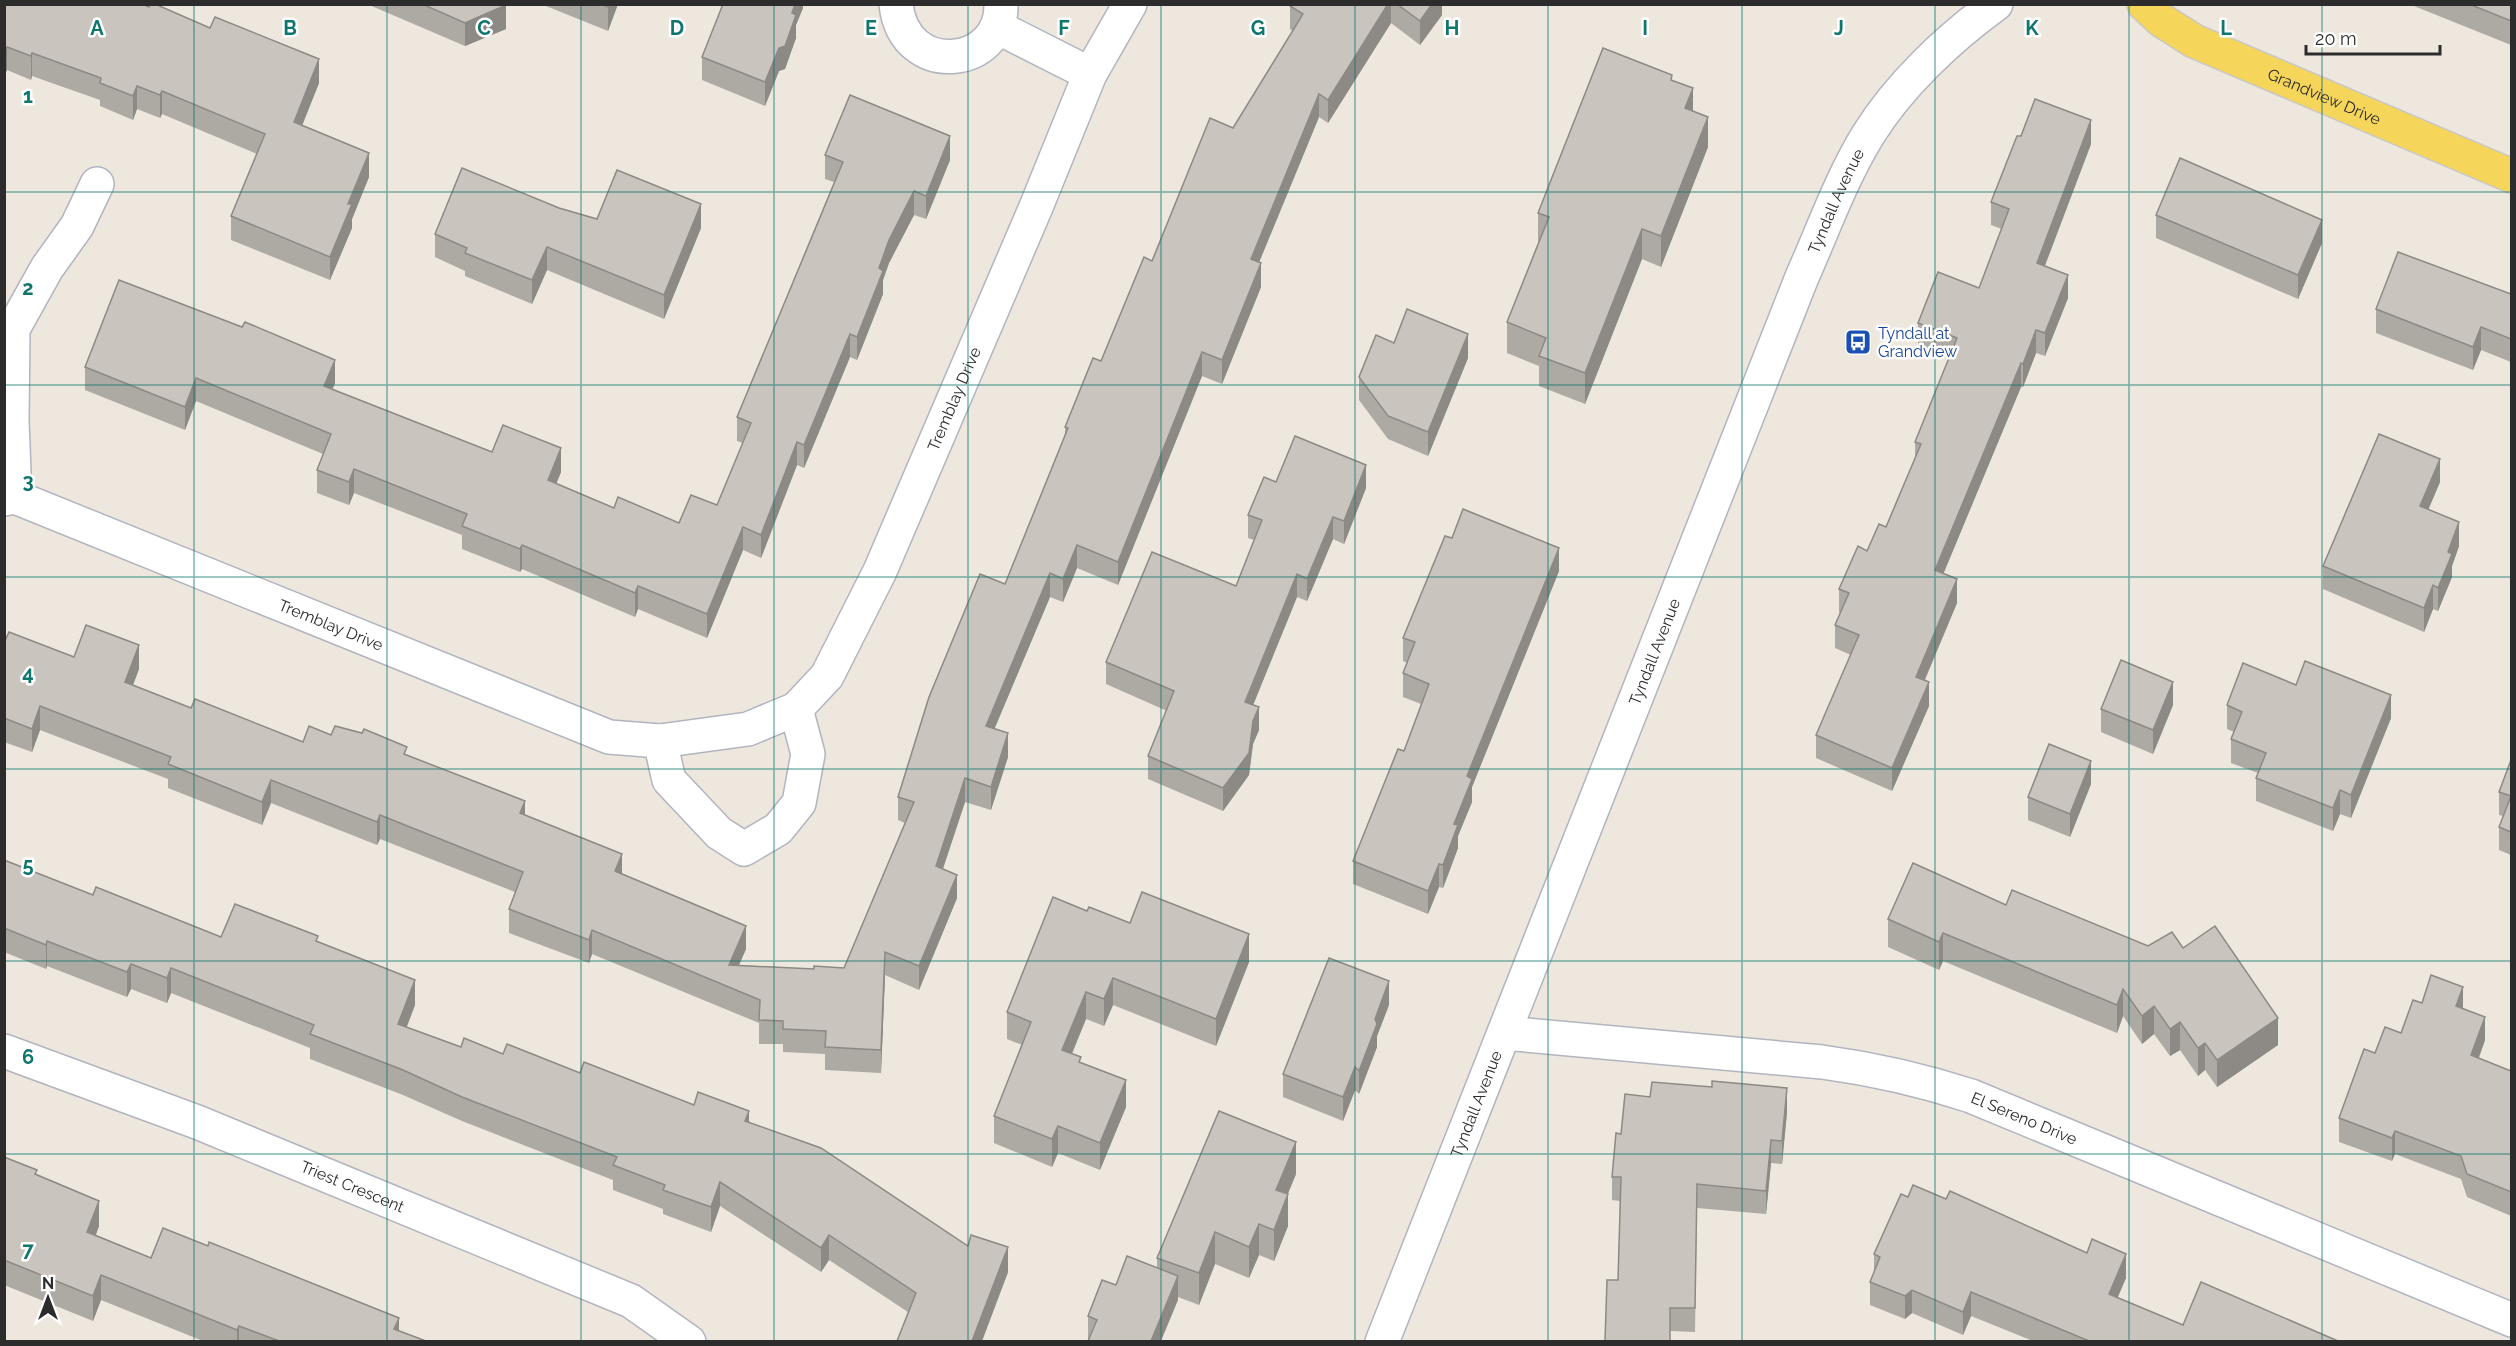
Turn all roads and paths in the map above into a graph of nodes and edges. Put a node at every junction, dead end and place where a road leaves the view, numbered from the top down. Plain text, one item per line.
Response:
1 (896, 4) edge
2 (1130, 4) edge
3 (1996, 4) edge
4 (2144, 4) edge
5 (999, 16) edge
6 (1090, 74) junction
7 (2511, 176) edge
8 (98, 184) dead end
9 (10, 498) edge
10 (796, 709) junction
11 (660, 741) junction
12 (1504, 1033) junction
13 (4, 1051) edge
14 (2511, 1320) edge
15 (689, 1341) edge
16 (1382, 1341) edge

1 - 5 street
2 - 6 street, Tremblay Drive
3 - 12 street, Tyndall Avenue
4 - 7 main road, Grandview Drive
5 - 6 street
6 - 10 street, Tremblay Drive
8 - 9 street
9 - 11 street, Tremblay Drive
10 - 11 street, Tremblay Drive
10 - 11 street
12 - 14 street, El Sereno Drive
12 - 16 street, Tyndall Avenue
13 - 15 street, Triest Crescent

